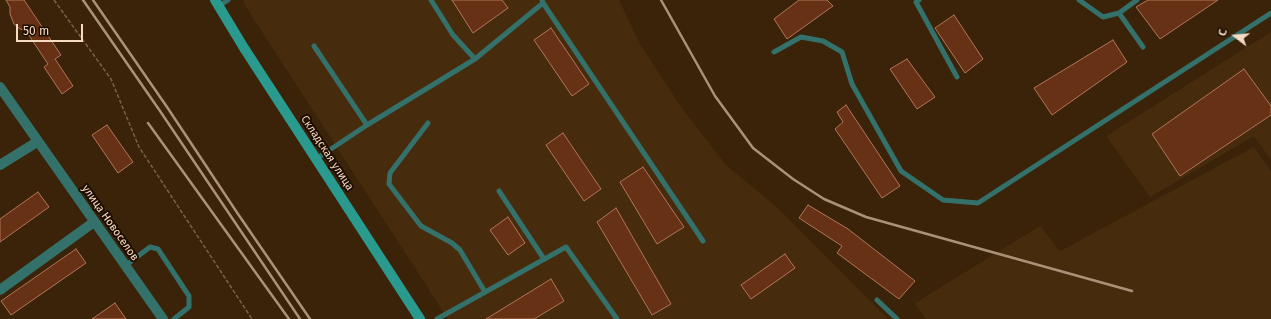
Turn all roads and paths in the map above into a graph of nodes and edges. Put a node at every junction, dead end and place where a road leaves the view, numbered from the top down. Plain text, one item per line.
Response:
1 (54, 0) edge
2 (228, 0) edge
3 (431, 0) edge
4 (919, 0) edge
5 (1079, 0) edge
6 (1137, 0) edge
7 (542, 2) edge
8 (217, 3) edge
9 (1119, 13) junction
10 (1271, 13) edge
11 (314, 46) dead end
12 (1144, 47) dead end
13 (774, 52) dead end
14 (475, 59) junction
15 (957, 77) dead end
16 (0, 87) edge
17 (428, 123) dead end
18 (367, 125) junction
19 (37, 142) junction
20 (316, 159) junction
21 (1, 163) edge
22 (499, 191) dead end
23 (94, 222) junction
24 (703, 241) dead end
25 (544, 259) junction
26 (125, 266) junction
27 (0, 290) edge
28 (484, 292) junction
29 (877, 300) dead end
30 (164, 319) edge
31 (174, 319) edge
32 (252, 319) edge
33 (420, 319) edge
34 (437, 319) edge
35 (617, 319) edge
36 (897, 319) edge

1 - 32 path
2 - 8 lane
3 - 14 lane
4 - 15 lane
5 - 9 lane
6 - 9 lane
7 - 14 lane
7 - 24 lane
8 - 20 main road, Складская улица
9 - 12 lane
10 - 13 lane
11 - 18 lane
14 - 18 lane
16 - 19 street, улица Новоселов
17 - 28 lane
18 - 20 lane
19 - 21 street
19 - 23 street, улица Новоселов
20 - 33 main road, Складская улица
22 - 25 lane
23 - 26 street, улица Новоселов
23 - 27 street
25 - 28 lane
25 - 35 lane
26 - 30 street, улица Новоселов
26 - 31 lane
28 - 34 lane
29 - 36 lane

